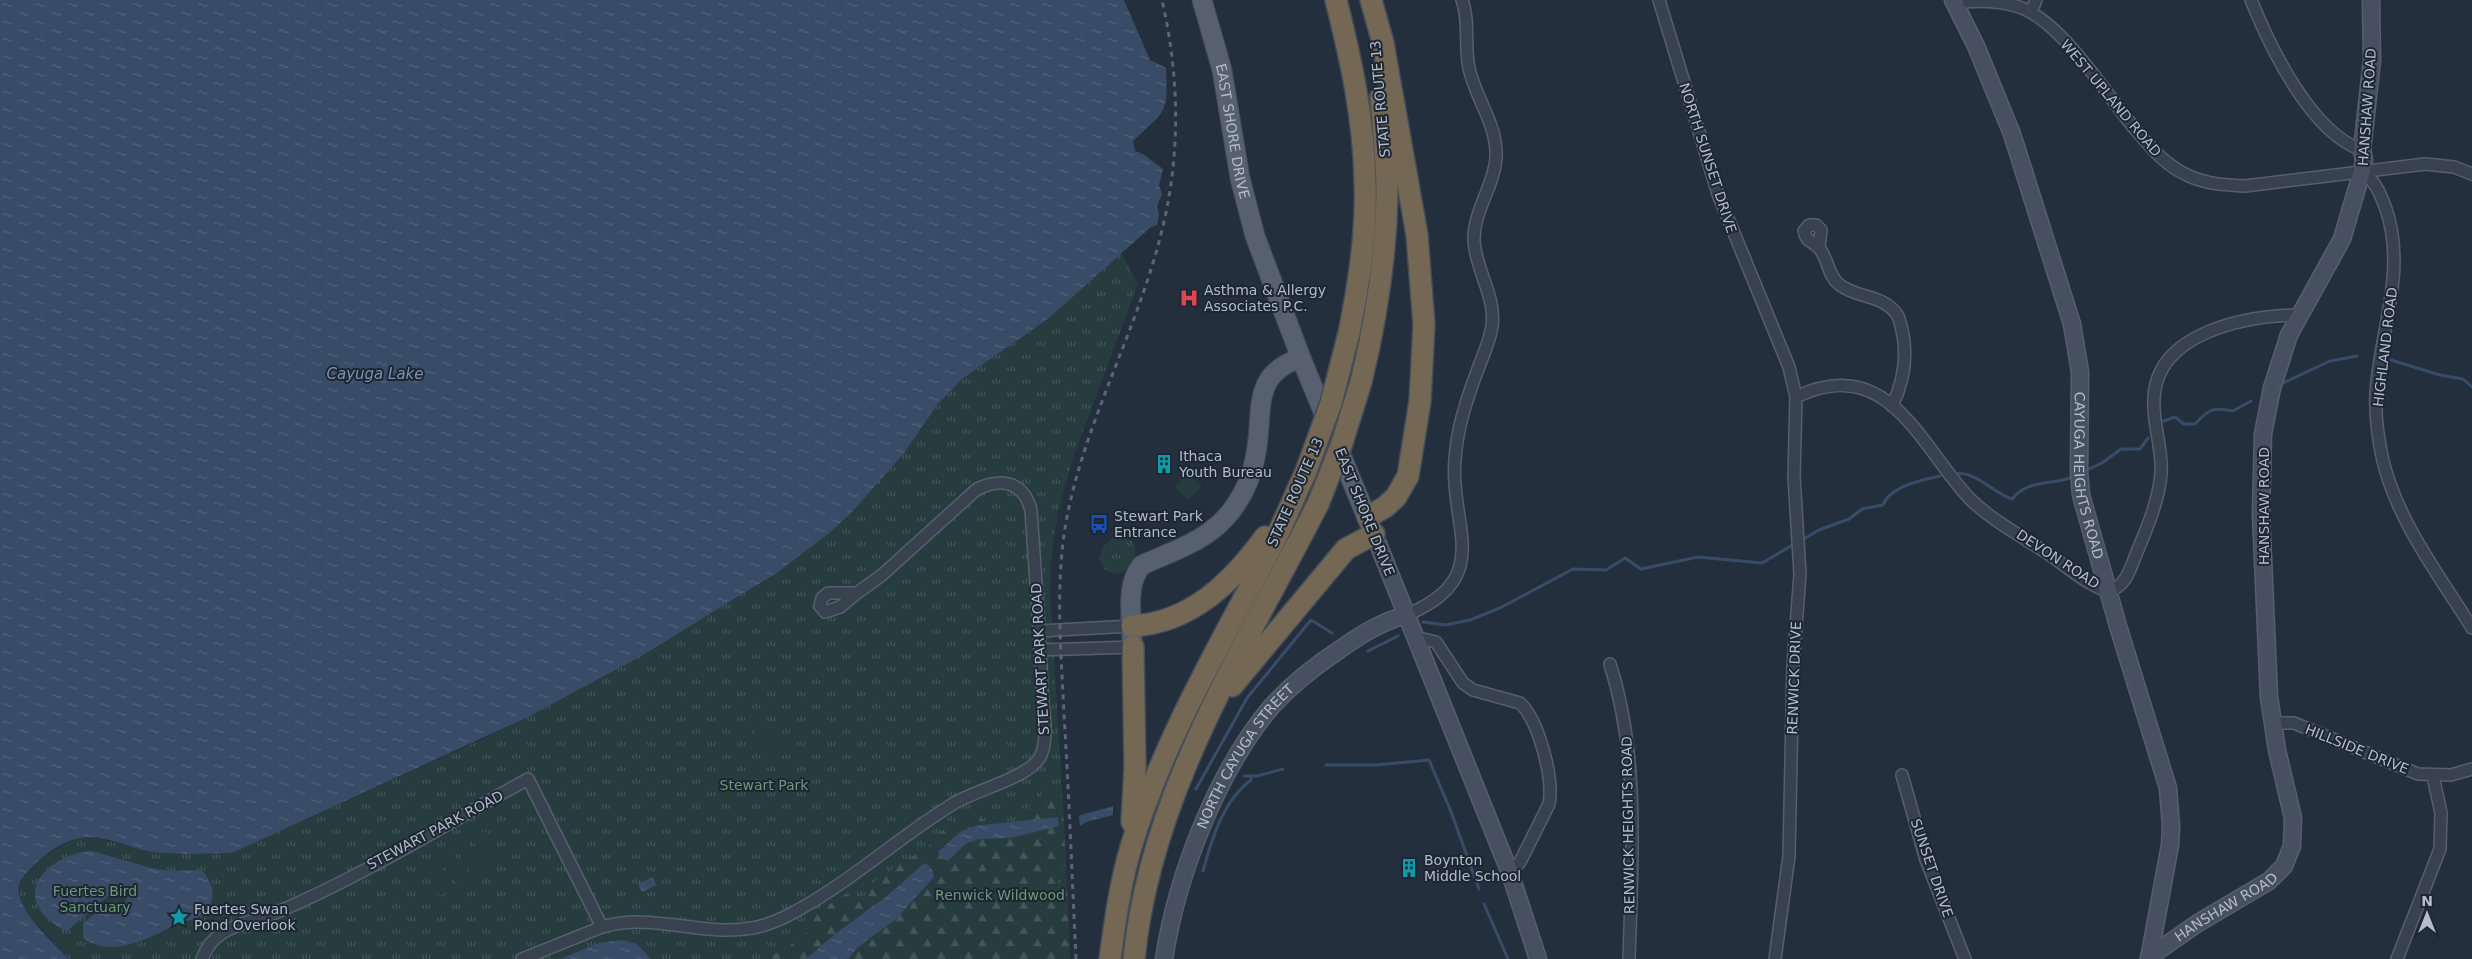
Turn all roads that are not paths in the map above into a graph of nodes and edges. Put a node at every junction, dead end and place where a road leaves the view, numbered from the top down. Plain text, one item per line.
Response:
1 (1202, 0) edge
2 (1336, 0) edge
3 (1371, 0) edge
4 (1462, 0) edge
5 (1659, 0) edge
6 (2036, 0) edge
7 (2251, 0) edge
8 (2371, 0) edge
9 (1954, 1) edge
10 (2031, 12) junction
11 (2362, 150) junction
12 (2362, 171) junction
13 (2472, 174) edge
14 (1819, 248) dead end
15 (2298, 315) junction
16 (1301, 358) junction
17 (1796, 397) junction
18 (1892, 406) junction
19 (1294, 497) junction
20 (1371, 525) junction
21 (2108, 591) junction
22 (857, 593) dead end
23 (1406, 615) junction
24 (1132, 626) junction
25 (2472, 628) edge
26 (1040, 631) junction
27 (1416, 641) junction
28 (1132, 647) junction
29 (1040, 650) junction
30 (1610, 664) dead end
31 (1205, 722) junction
32 (2272, 723) junction
33 (2472, 769) edge
34 (1902, 776) dead end
35 (2433, 776) junction
36 (1131, 848) junction
37 (1510, 873) junction
38 (602, 927) junction
39 (2149, 958) edge
40 (202, 959) edge
41 (522, 959) edge
42 (1110, 959) edge
43 (1134, 959) edge
44 (1164, 959) edge
45 (1538, 959) edge
46 (1629, 959) edge
47 (1775, 959) edge
48 (1965, 959) edge
49 (2397, 959) edge

1 - 16 main road, EAST SHORE DRIVE
2 - 19 highway, STATE ROUTE 13, bridge
3 - 20 highway
3 - 31 highway, STATE ROUTE 13, bridge
4 - 23 street
5 - 17 street, NORTH SUNSET DRIVE
6 - 10 street
7 - 11 street
8 - 11 street, HANSHAW ROAD
9 - 10 street, WEST UPLAND ROAD
9 - 21 street, CAYUGA HEIGHTS ROAD
10 - 12 street, WEST UPLAND ROAD
11 - 12 street, HANSHAW ROAD
12 - 13 street, WEST UPLAND ROAD
12 - 15 street, HANSHAW ROAD
12 - 25 street, HIGHLAND ROAD
14 - 18 street
15 - 21 street, DEVON ROAD
15 - 32 street, HANSHAW ROAD
16 - 20 main road, EAST SHORE DRIVE
16 - 24 main road
17 - 18 street, DEVON ROAD
17 - 47 street, RENWICK DRIVE
18 - 21 street, DEVON ROAD
19 - 24 highway
19 - 36 highway, STATE ROUTE 13
20 - 23 street, EAST SHORE DRIVE
20 - 31 highway
21 - 39 street, CAYUGA HEIGHTS ROAD
22 - 26 street, STEWART PARK ROAD
23 - 27 street, EAST SHORE DRIVE
23 - 44 street, NORTH CAYUGA STREET
24 - 26 street
24 - 28 main road
26 - 29 street, STEWART PARK ROAD
27 - 37 street, EAST SHORE DRIVE
27 - 37 street
28 - 29 street
28 - 36 highway
29 - 38 street, STEWART PARK ROAD
30 - 46 street, RENWICK HEIGHTS ROAD
31 - 43 highway, STATE ROUTE 13
32 - 35 street, HILLSIDE DRIVE
32 - 39 street, HANSHAW ROAD
33 - 35 street, HILLSIDE DRIVE
34 - 48 street, SUNSET DRIVE
35 - 49 street
36 - 42 highway, STATE ROUTE 13
37 - 45 street, EAST SHORE DRIVE
38 - 40 street, STEWART PARK ROAD
38 - 41 street, STEWART PARK ROAD

